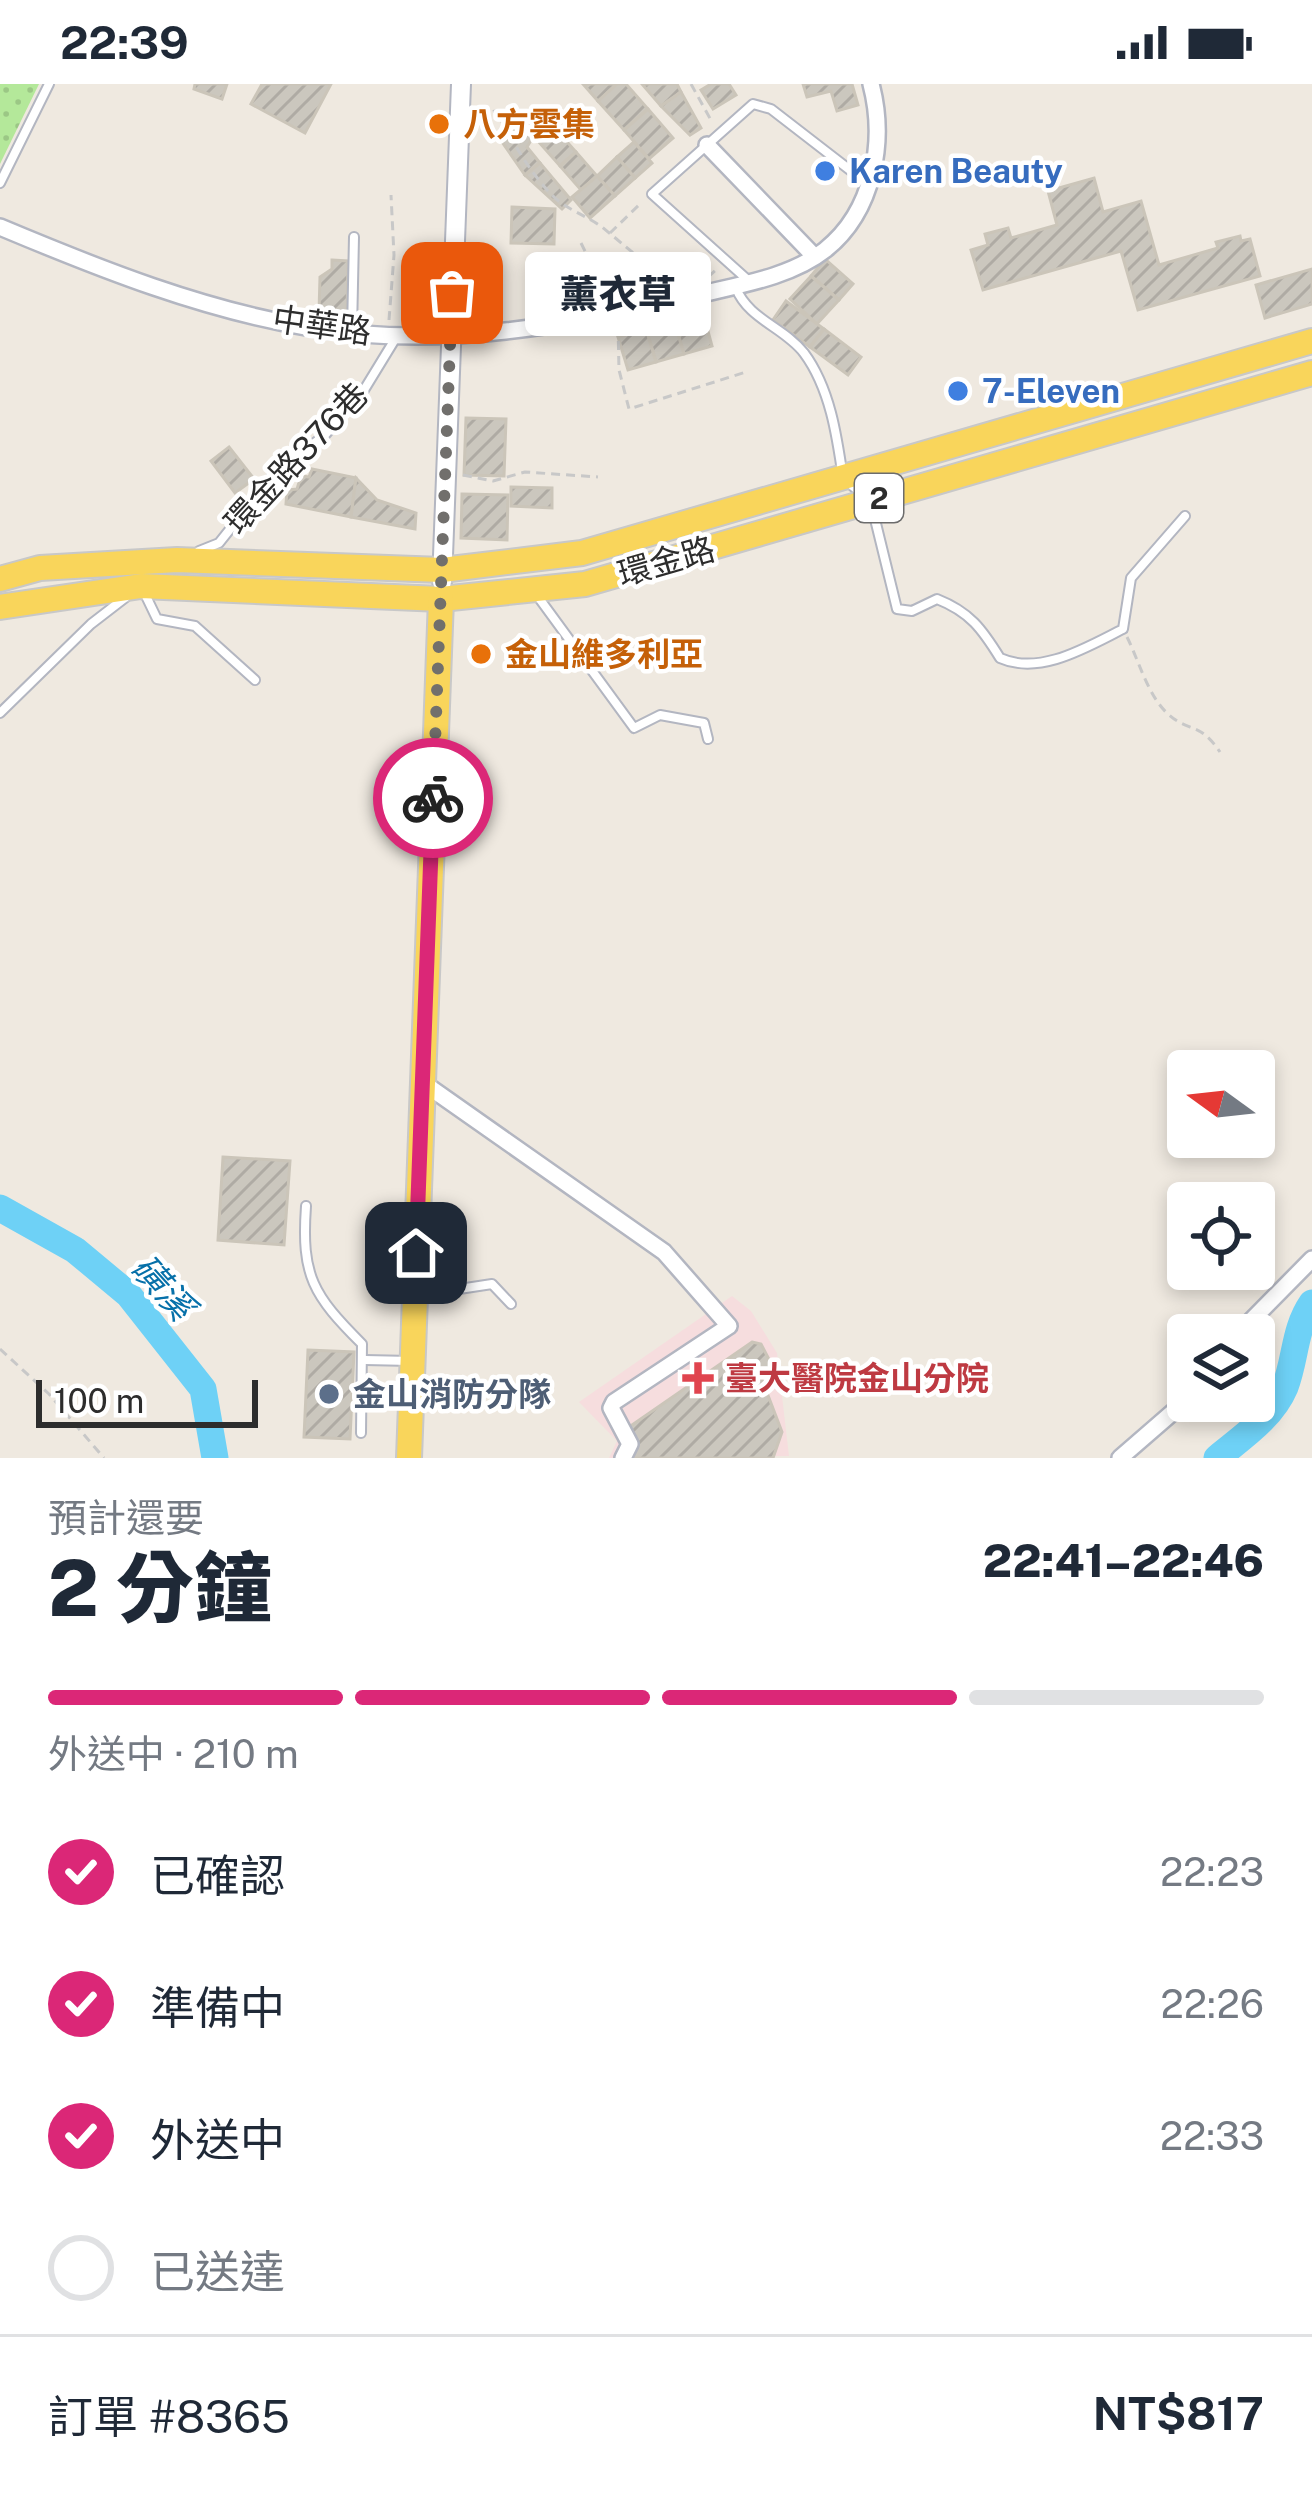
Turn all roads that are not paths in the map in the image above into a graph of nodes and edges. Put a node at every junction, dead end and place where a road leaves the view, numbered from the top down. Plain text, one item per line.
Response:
1 (49, 84) edge
2 (460, 84) edge
3 (871, 84) edge
4 (713, 139) junction
5 (0, 183) edge
6 (870, 185) junction
7 (0, 227) edge
8 (354, 238) dead end
9 (814, 256) junction
10 (742, 284) junction
11 (352, 331) junction
12 (392, 334) junction
13 (450, 337) junction
14 (1312, 341) edge
15 (1312, 373) edge
16 (843, 478) junction
17 (869, 501) junction
18 (1185, 516) dead end
19 (177, 560) junction
20 (442, 570) junction
21 (0, 578) edge
22 (141, 586) junction
23 (532, 589) junction
24 (441, 599) junction
25 (0, 608) edge
26 (255, 680) dead end
27 (0, 713) edge
28 (708, 739) dead end
29 (422, 1082) junction
30 (307, 1206) dead end
31 (1312, 1258) edge
32 (414, 1296) junction
33 (511, 1304) dead end
34 (1257, 1314) edge
35 (364, 1360) junction
36 (412, 1361) junction
37 (1167, 1417) edge
38 (361, 1432) dead end
39 (409, 1458) edge
40 (623, 1458) edge
41 (1120, 1458) edge

1 - 5 lane
2 - 13 street
3 - 6 street, 中華路
4 - 6 lane
4 - 9 street
4 - 10 lane
6 - 9 street, 中華路
7 - 11 street, 中華路
8 - 11 lane
9 - 10 street, 中華路
10 - 13 street, 中華路
10 - 16 lane
11 - 12 street, 中華路
12 - 13 street, 中華路
12 - 19 lane, 環金路376巷
13 - 20 street
14 - 16 main road, 環金路 / 2
15 - 17 main road, 環金路 / 2
16 - 17 lane
16 - 20 main road, 環金路 / 2
17 - 18 lane
17 - 23 main road, 環金路 / 2
19 - 20 main road, 環金路 / 2
19 - 21 main road, 環金路 / 2
19 - 22 lane, 環金路376巷
20 - 24 street
22 - 24 main road, 環金路 / 2
22 - 25 main road, 環金路 / 2
22 - 26 lane
22 - 27 lane, 環金路376巷
23 - 24 main road, 環金路 / 2
23 - 28 lane
24 - 29 main road
29 - 32 main road
29 - 40 street
30 - 35 lane
31 - 34 street
32 - 33 lane
32 - 36 main road
35 - 36 lane
35 - 38 lane
36 - 39 main road
37 - 41 street

